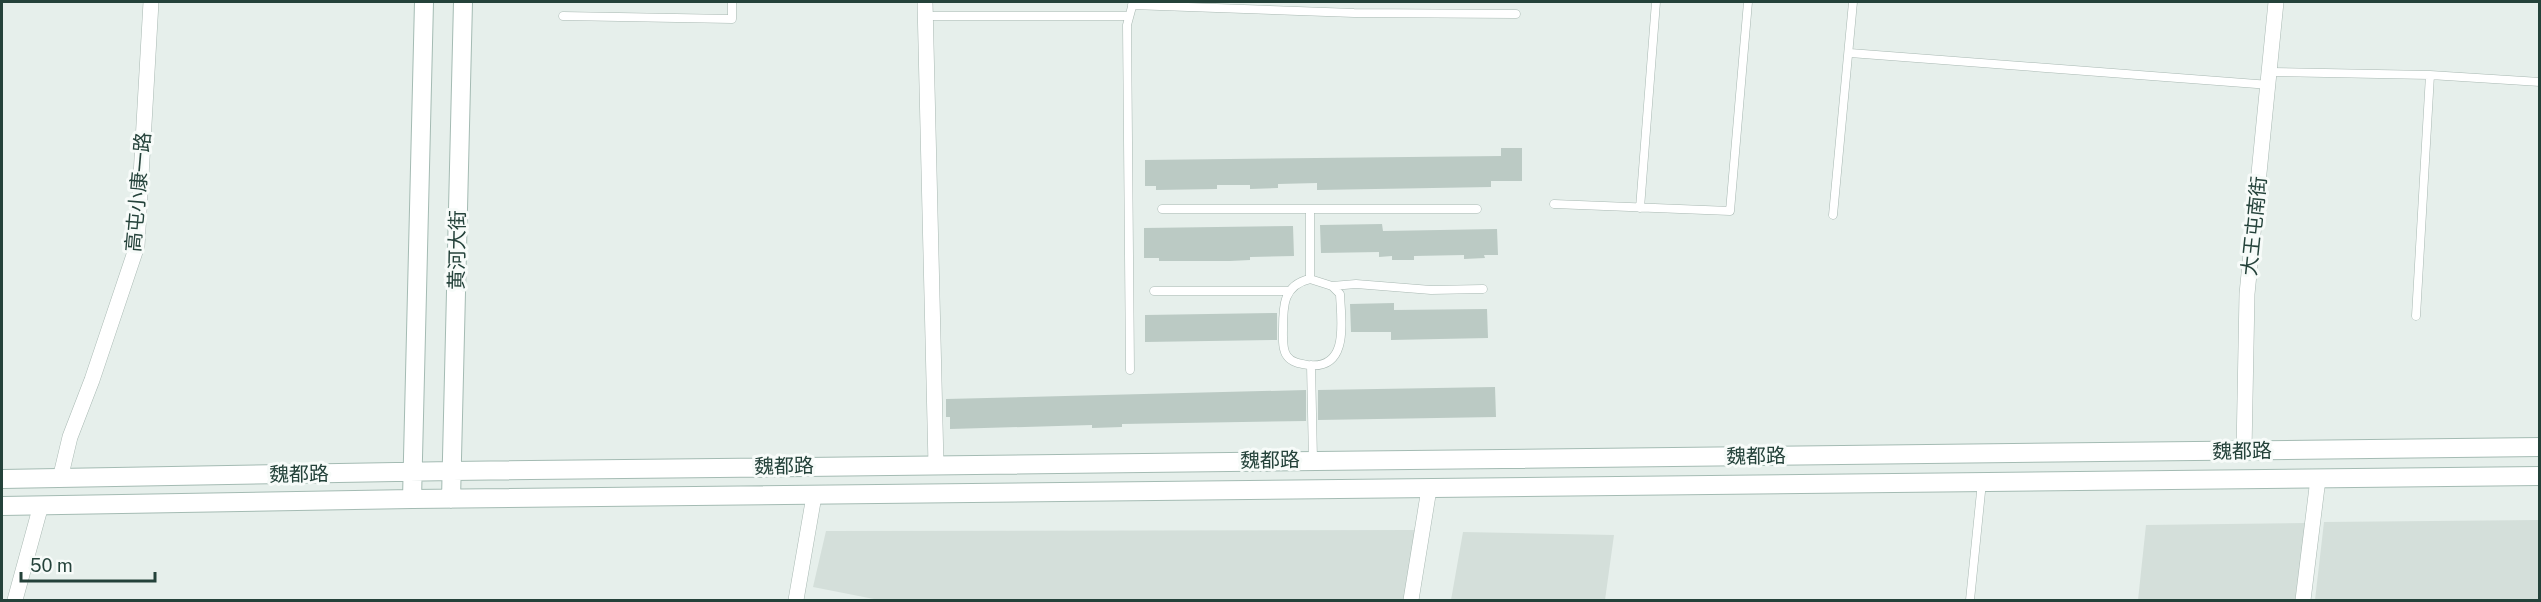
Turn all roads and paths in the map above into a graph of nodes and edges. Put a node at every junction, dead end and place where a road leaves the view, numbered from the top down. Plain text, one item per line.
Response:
1 (151, 2) edge
2 (424, 2) edge
3 (463, 2) edge
4 (732, 2) edge
5 (1656, 2) edge
6 (1748, 2) edge
7 (1853, 2) edge
8 (2276, 2) edge
9 (1133, 3) edge
10 (925, 9) edge
11 (1516, 14) dead end
12 (563, 16) dead end
13 (1130, 16) junction
14 (1850, 53) junction
15 (2430, 75) junction
16 (2270, 78) junction
17 (2540, 82) edge
18 (1554, 204) dead end
19 (1640, 208) junction
20 (1162, 209) dead end
21 (1310, 209) junction
22 (1477, 209) dead end
23 (1833, 215) dead end
24 (1310, 279) junction
25 (1332, 286) junction
26 (1483, 288) dead end
27 (1154, 291) dead end
28 (1288, 291) junction
29 (2416, 316) dead end
30 (1311, 365) junction
31 (1130, 370) dead end
32 (2540, 447) edge
33 (2244, 451) junction
34 (1313, 460) junction
35 (936, 465) junction
36 (414, 471) junction
37 (452, 471) junction
38 (2540, 476) edge
39 (2, 479) edge
40 (60, 479) junction
41 (2318, 479) junction
42 (1982, 482) junction
43 (1429, 489) junction
44 (814, 496) junction
45 (412, 499) junction
46 (451, 499) junction
47 (2, 506) edge
48 (41, 506) junction
49 (15, 600) edge
50 (796, 600) edge
51 (1411, 600) edge
52 (1970, 600) edge
53 (2303, 600) edge

1 - 40 street, 高屯小康一路
2 - 36 main road, 黄河大街
3 - 37 main road, 黄河大街
4 - 12 lane
5 - 19 lane
6 - 19 lane
7 - 14 lane
8 - 16 street, 大王屯南街
9 - 11 lane
9 - 13 lane
10 - 13 lane
10 - 35 street
13 - 31 lane
14 - 16 lane
14 - 23 lane
15 - 16 lane
15 - 17 lane
15 - 29 lane
16 - 33 street, 大王屯南街
18 - 19 lane
20 - 21 lane
21 - 22 lane
21 - 24 lane
24 - 25 lane
24 - 28 lane
25 - 26 lane
25 - 30 lane
27 - 28 lane
28 - 30 lane
30 - 34 lane
32 - 33 main road, 魏都路
33 - 34 main road, 魏都路
34 - 35 main road, 魏都路
35 - 37 main road, 魏都路
36 - 37 main road, 魏都路
36 - 40 main road, 魏都路
36 - 45 main road, 黄河大街
37 - 46 main road, 黄河大街
38 - 41 main road, 魏都路
39 - 40 main road, 魏都路
41 - 42 main road, 魏都路
41 - 53 street
42 - 43 main road, 魏都路
42 - 52 lane
43 - 44 main road, 魏都路
43 - 51 street
44 - 46 main road, 魏都路
44 - 50 street
45 - 46 main road, 魏都路
45 - 48 main road, 魏都路
47 - 48 main road, 魏都路
48 - 49 street

